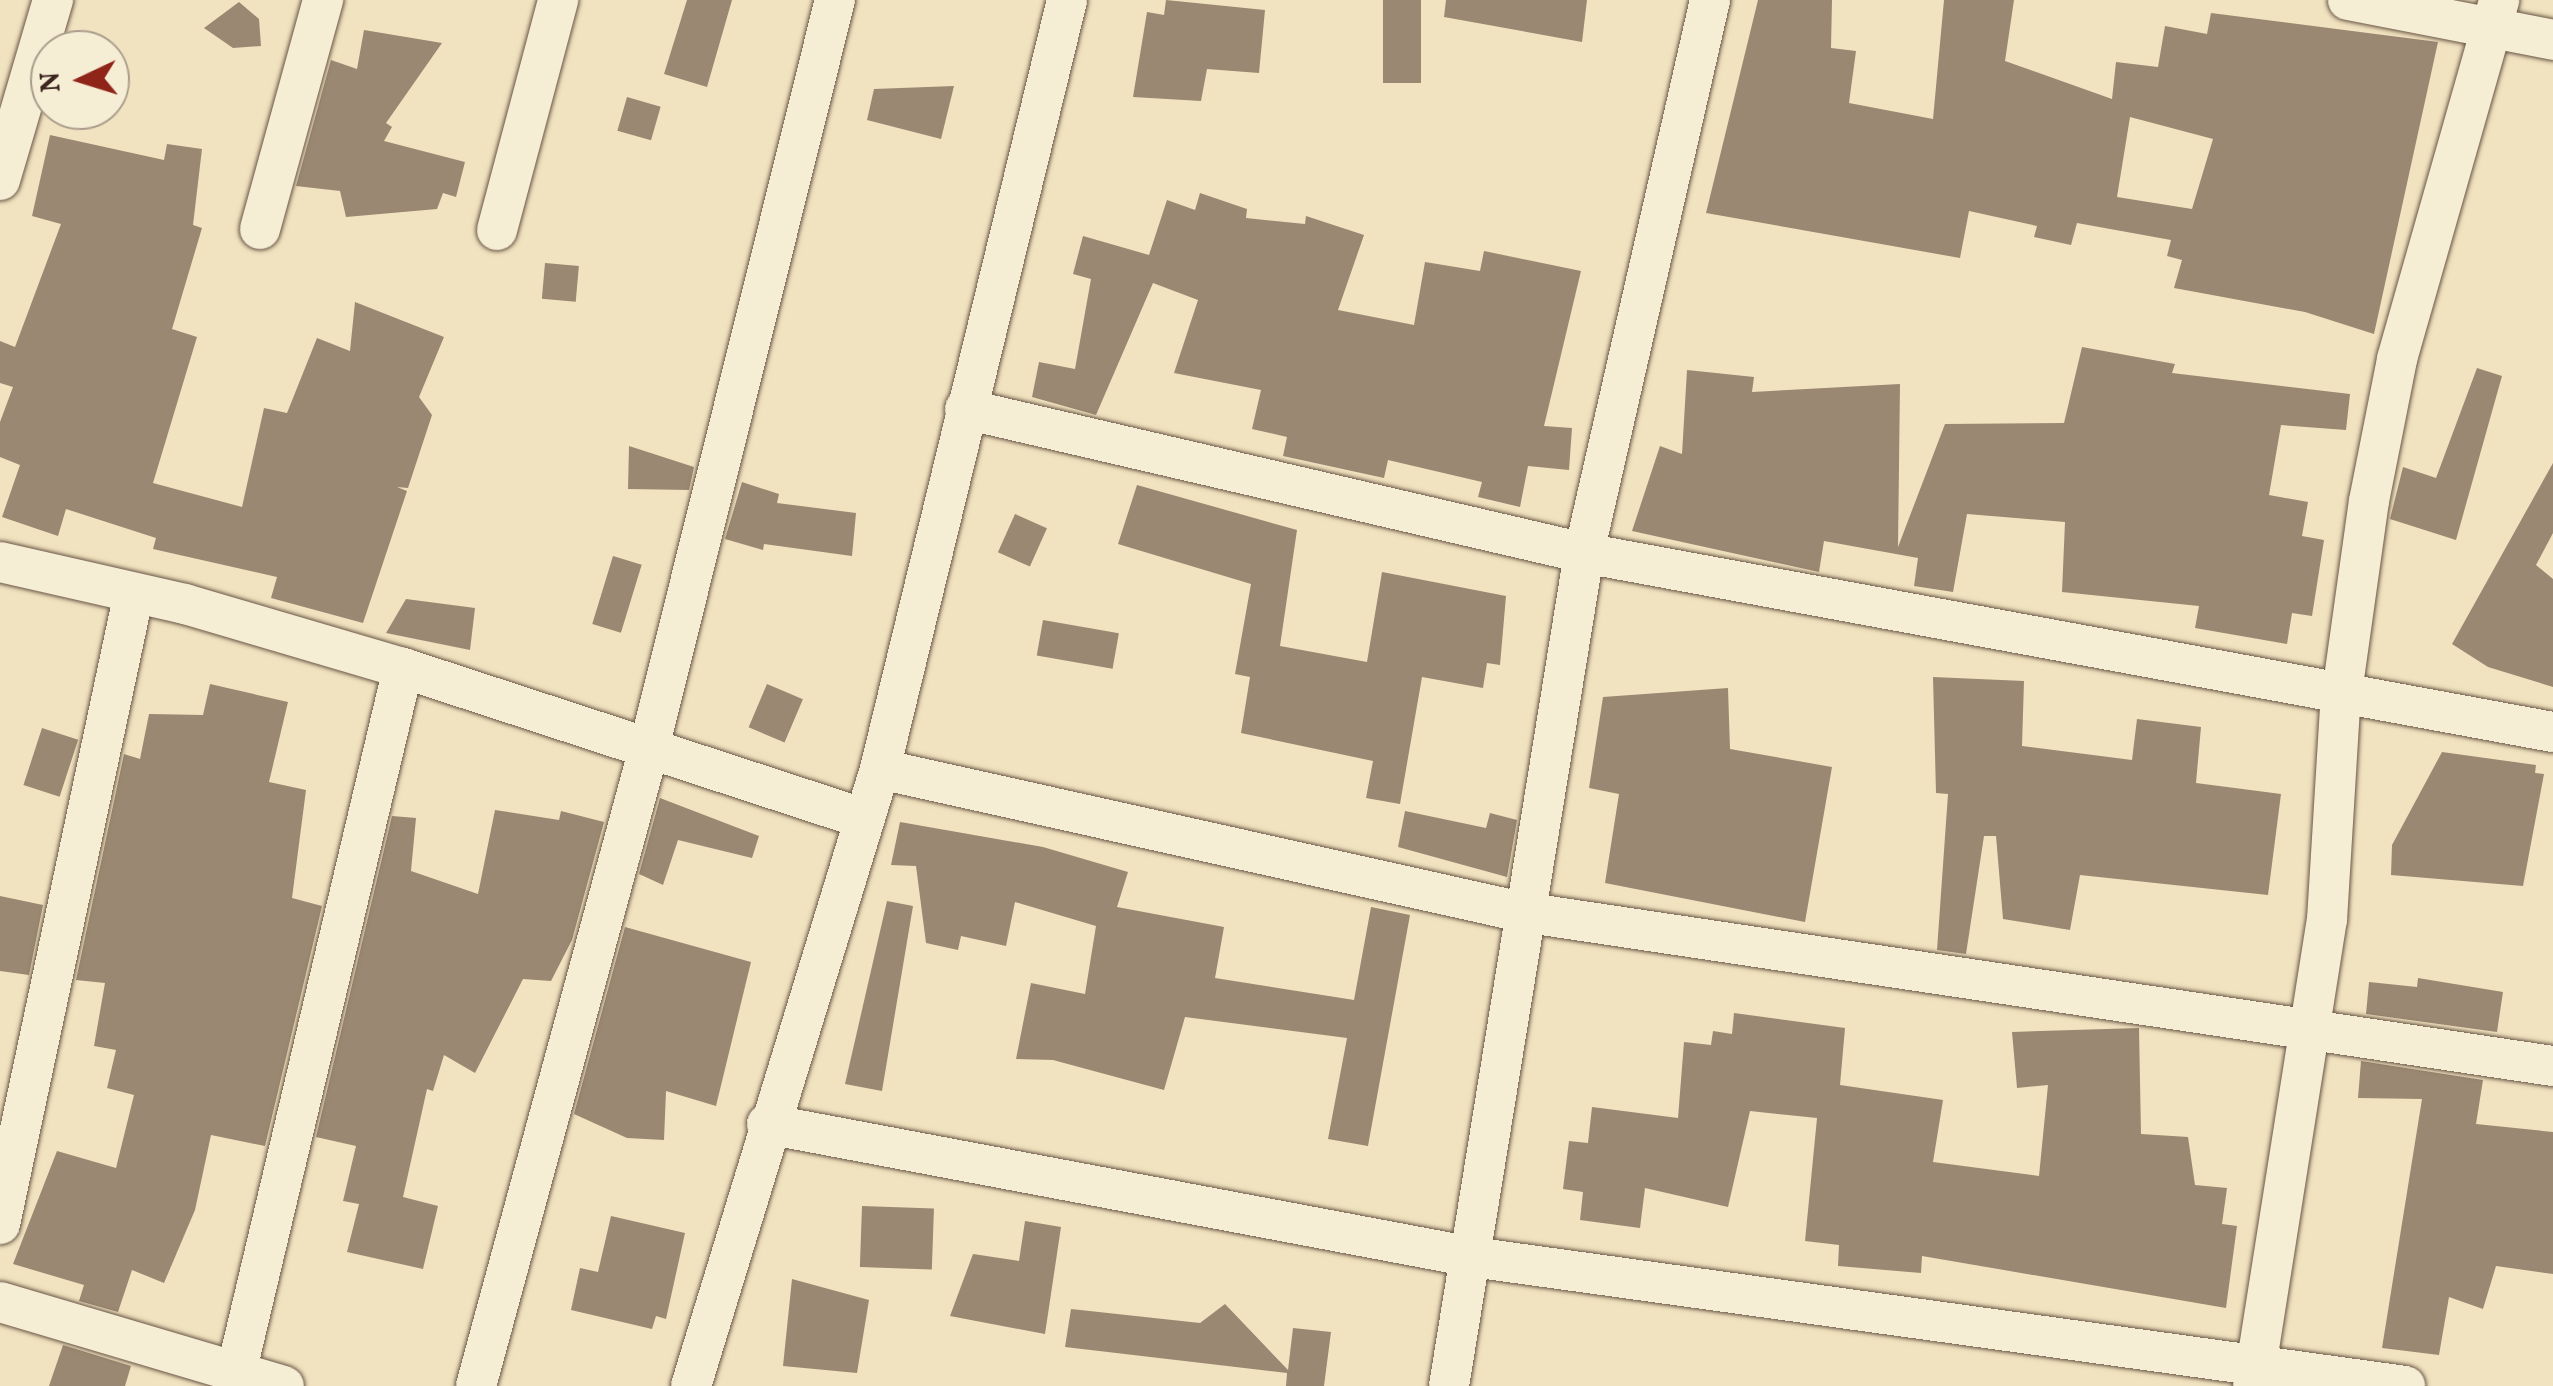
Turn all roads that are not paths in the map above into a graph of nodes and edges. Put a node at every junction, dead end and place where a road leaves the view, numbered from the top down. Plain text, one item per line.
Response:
1 (53, 0) edge
2 (322, 0) edge
3 (558, 0) edge
4 (835, 0) edge
5 (1068, 0) edge
6 (1710, 0) edge
7 (2348, 0) edge
8 (2499, 0) edge
9 (2553, 40) edge
10 (0, 180) edge
11 (260, 230) dead end
12 (496, 230) dead end
13 (965, 410) junction
14 (1584, 553) junction
15 (0, 562) edge
16 (133, 598) junction
17 (403, 668) junction
18 (2553, 732) edge
19 (648, 752) junction
20 (880, 769) junction
21 (863, 818) junction
22 (1522, 912) junction
23 (2310, 1033) junction
24 (2553, 1066) edge
25 (767, 1124) junction
26 (0, 1224) edge
27 (1472, 1257) junction
28 (0, 1302) edge
29 (235, 1378) edge
30 (2254, 1378) edge
31 (284, 1386) edge
32 (476, 1386) edge
33 (691, 1386) edge
34 (1448, 1386) edge
35 (2405, 1386) edge

1 - 10 street
2 - 11 street
3 - 12 street
4 - 19 street
5 - 13 street
6 - 14 street
7 - 9 street
8 - 23 street
13 - 14 street
13 - 20 street
14 - 18 street
14 - 22 street
15 - 16 street
16 - 17 street
16 - 26 street
17 - 19 street
17 - 29 street
19 - 21 street
19 - 32 street
20 - 21 street
20 - 22 street
21 - 25 street
22 - 23 street
22 - 27 street
23 - 24 street
23 - 30 street
25 - 27 street
25 - 33 street
27 - 30 street
27 - 34 street
28 - 29 street
29 - 31 street
30 - 35 street

